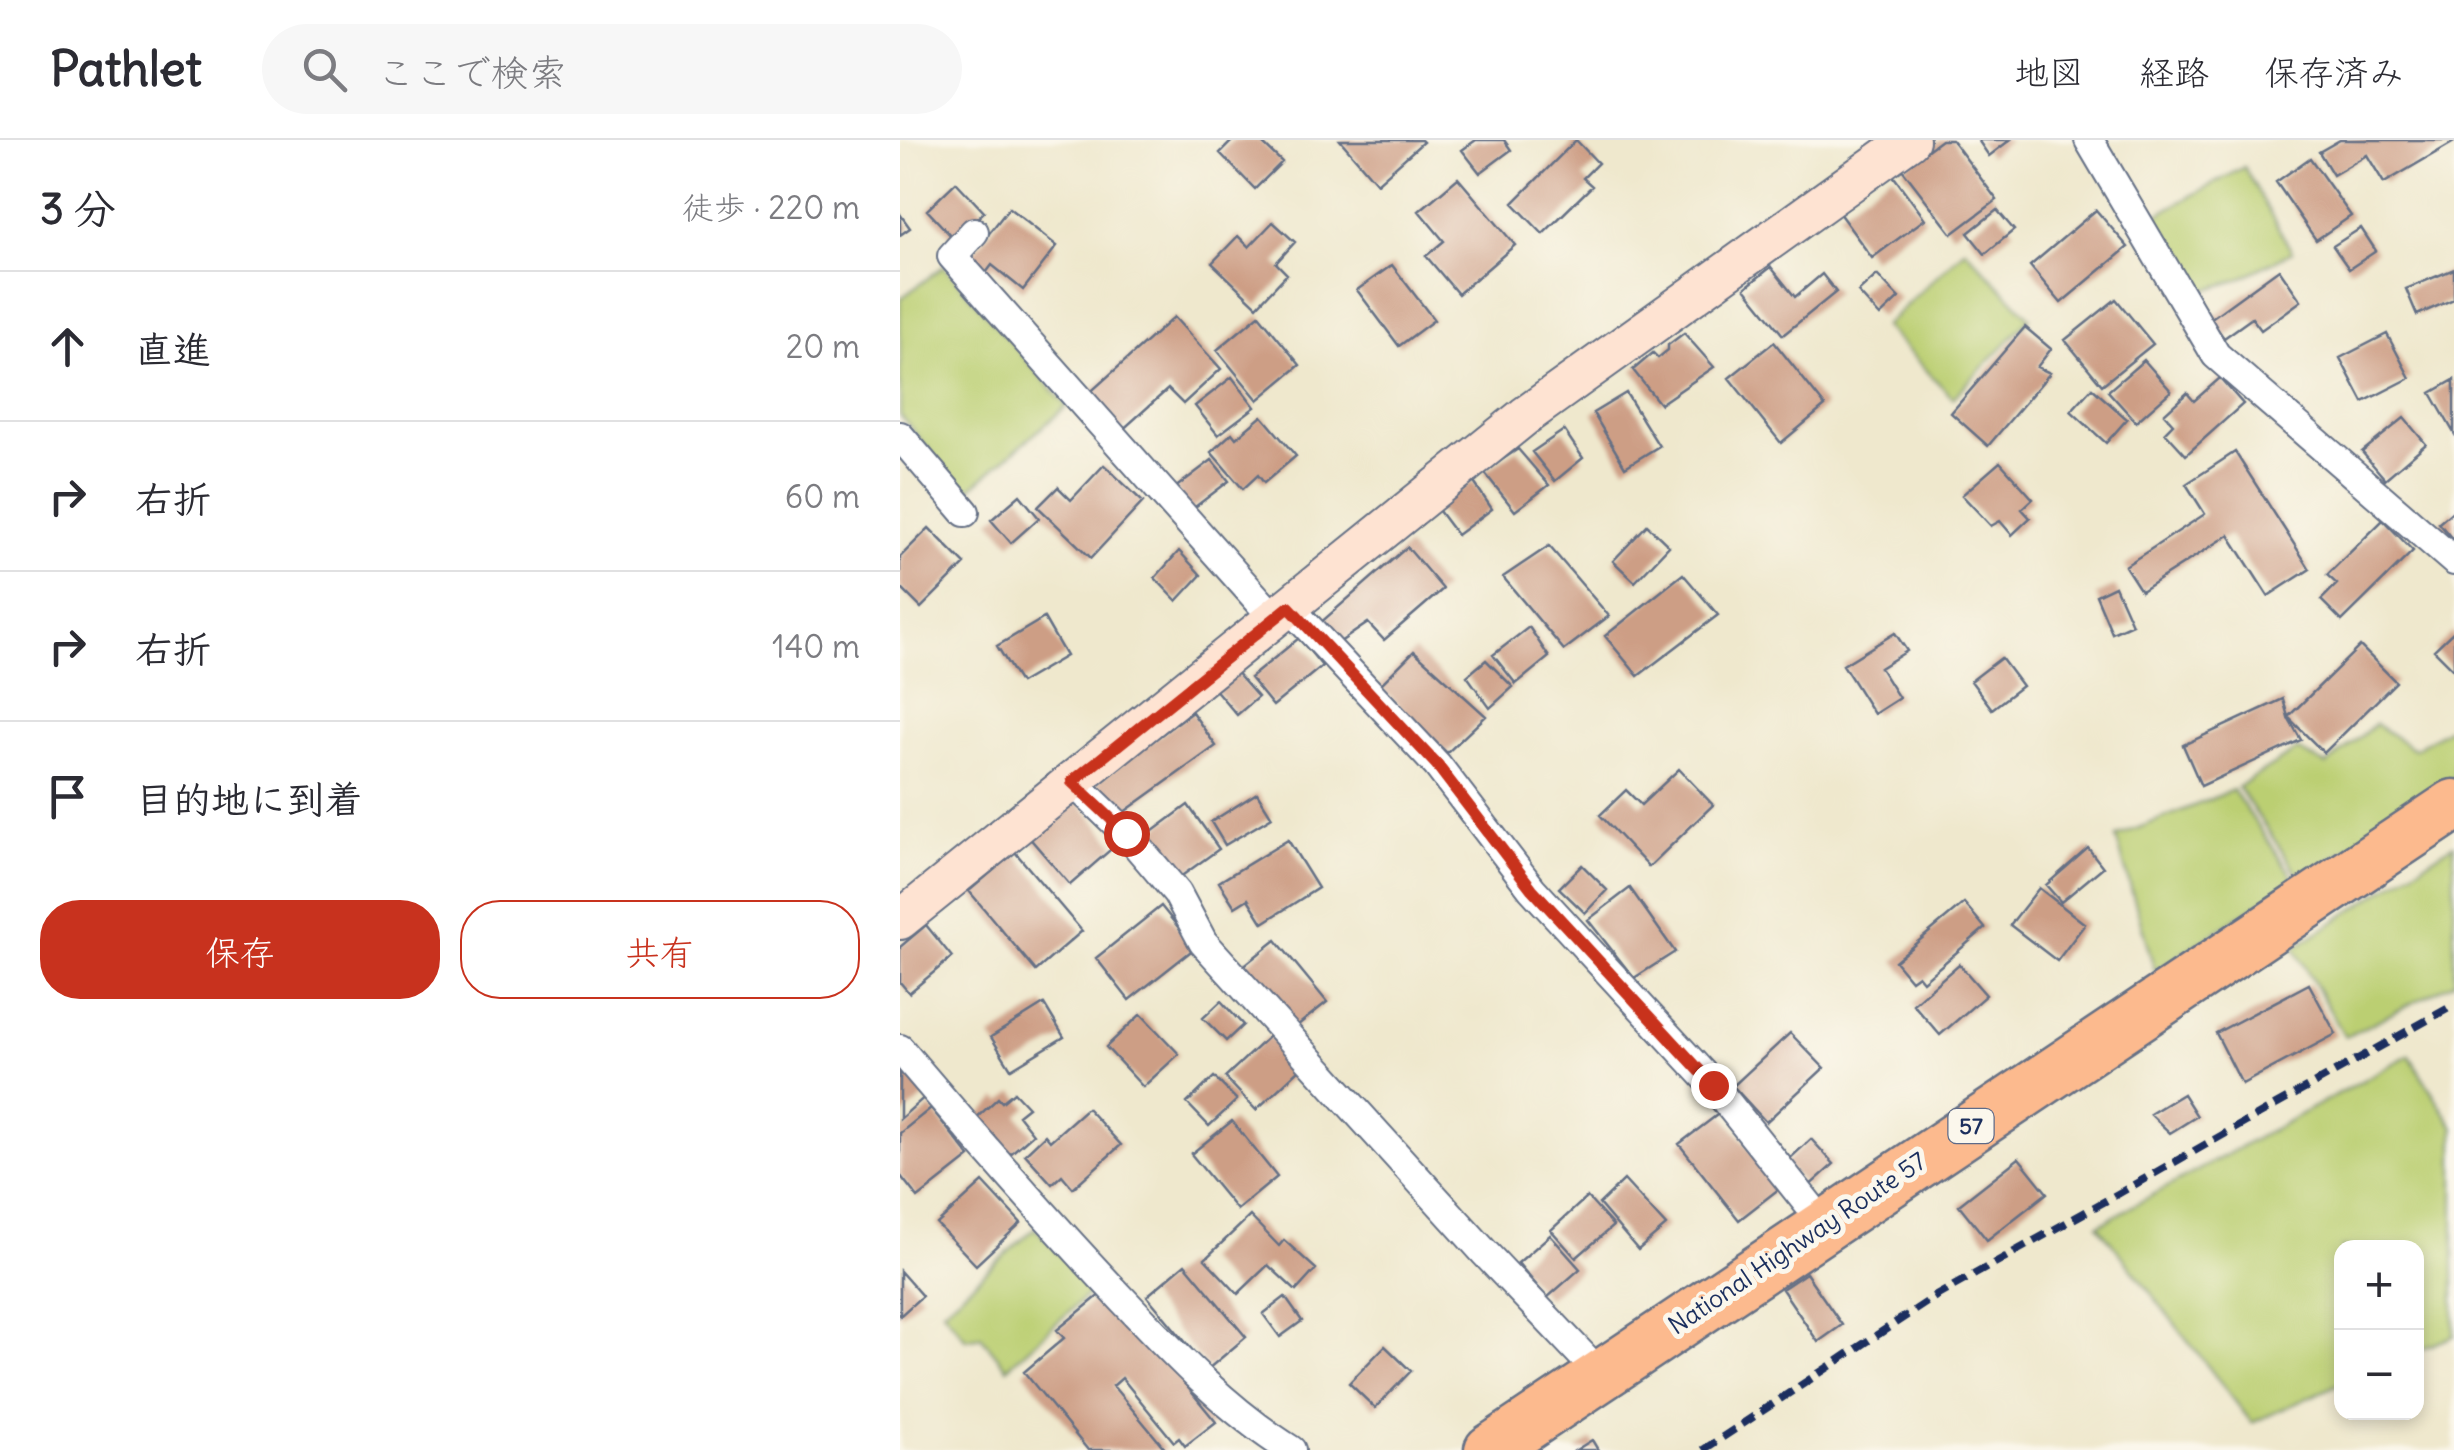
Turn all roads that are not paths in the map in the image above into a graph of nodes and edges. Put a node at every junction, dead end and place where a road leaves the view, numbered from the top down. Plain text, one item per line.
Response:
1 (1910, 140) edge
2 (2090, 140) edge
3 (974, 232) dead end
4 (900, 436) edge
5 (965, 512) dead end
6 (2454, 561) edge
7 (1282, 612) junction
8 (1072, 782) junction
9 (2454, 805) edge
10 (900, 920) edge
11 (900, 1049) edge
12 (1824, 1224) junction
13 (1600, 1375) junction
14 (1290, 1450) edge
15 (1490, 1450) edge

1 - 7 street
2 - 6 street
3 - 7 street
4 - 5 street
7 - 8 street
7 - 12 street
8 - 10 street
8 - 13 street
9 - 12 highway, National Highway Route 57 / 57
11 - 14 street
12 - 13 highway, National Highway Route 57 / 57
13 - 15 highway, National Highway Route 57 / 57

